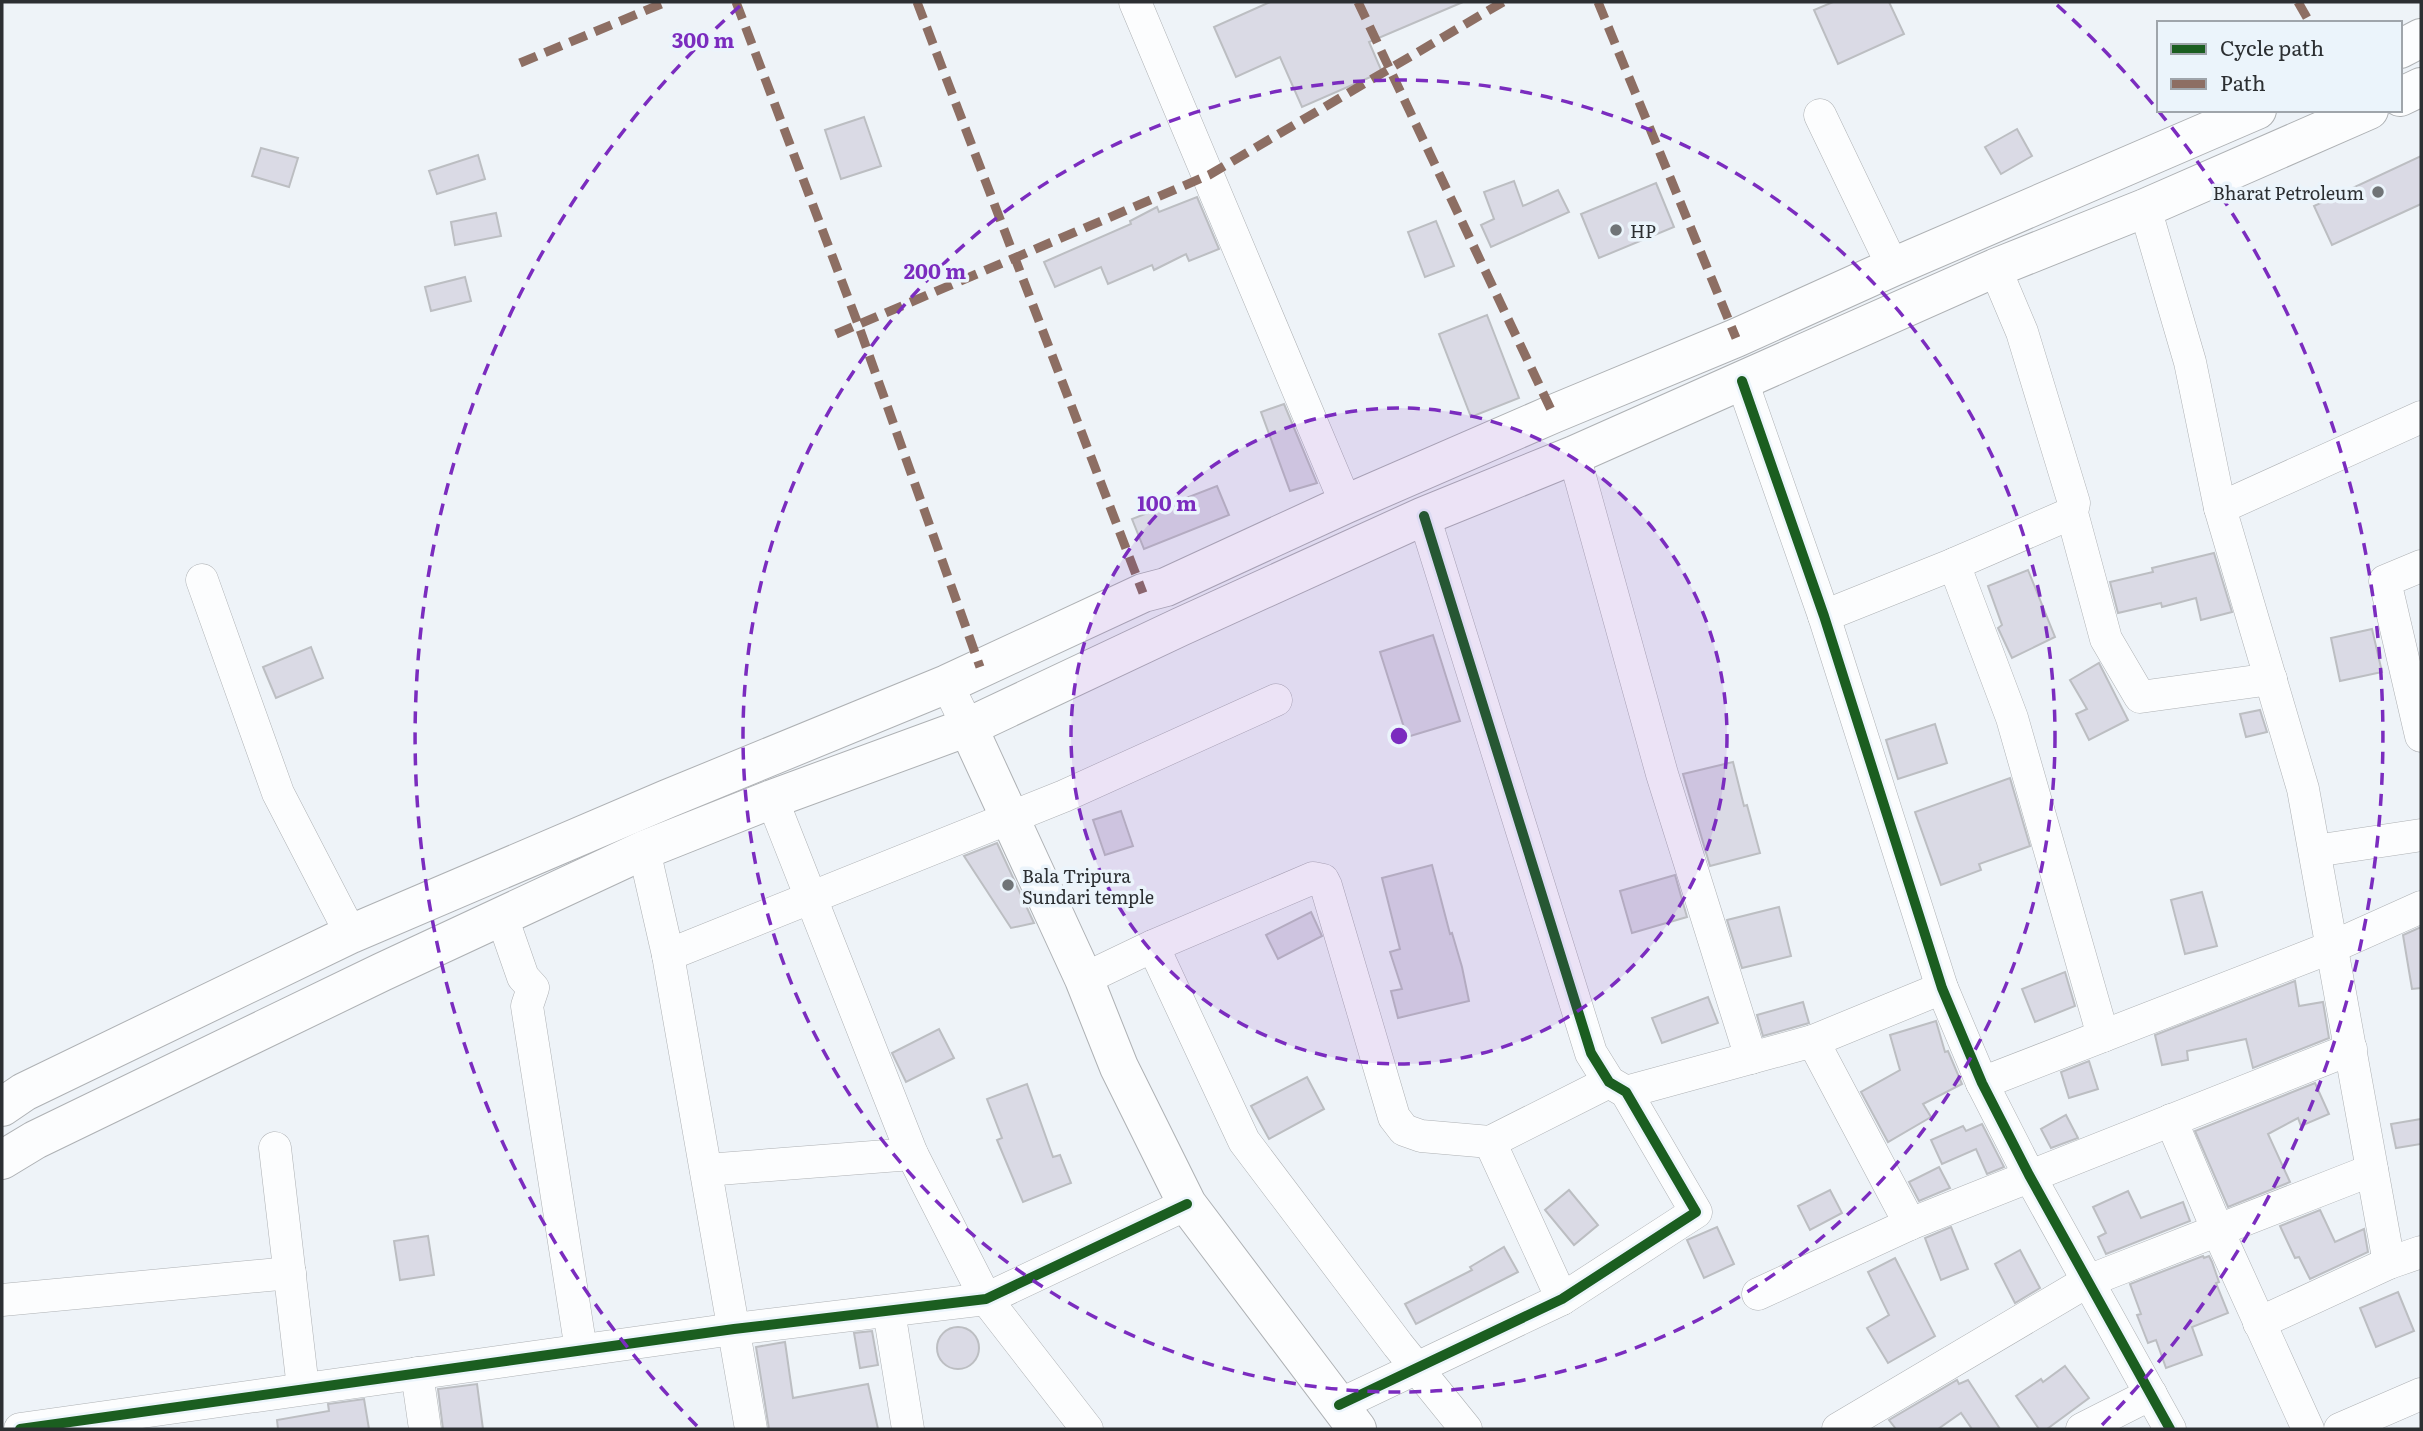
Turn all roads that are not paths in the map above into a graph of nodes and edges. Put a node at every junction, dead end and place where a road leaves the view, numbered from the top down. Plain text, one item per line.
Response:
1 (1135, 2) edge
2 (2421, 38) edge
3 (2402, 48) edge
4 (2421, 88) edge
5 (2402, 96) edge
6 (2252, 112) edge
7 (2364, 112) edge
8 (1820, 116) dead end
9 (2145, 208) junction
10 (1893, 267) junction
11 (1995, 268) junction
12 (1742, 381) junction
13 (2421, 417) edge
14 (1574, 455) junction
15 (1346, 504) junction
16 (2220, 508) junction
17 (2072, 513) junction
18 (1424, 516) junction
19 (1954, 564) junction
20 (2421, 566) edge
21 (202, 580) dead end
22 (1824, 616) junction
23 (2271, 679) junction
24 (947, 684) junction
25 (1276, 699) dead end
26 (968, 727) junction
27 (2421, 736) edge
28 (772, 799) junction
29 (1009, 818) junction
30 (2421, 835) edge
31 (644, 850) junction
32 (2315, 851) junction
33 (810, 897) junction
34 (2421, 907) edge
35 (502, 917) junction
36 (351, 934) junction
37 (1153, 946) junction
38 (2332, 947) junction
39 (668, 955) junction
40 (1084, 979) junction
41 (1941, 988) junction
42 (2103, 1036) junction
43 (1813, 1041) junction
44 (2351, 1049) junction
45 (1751, 1058) junction
46 (1982, 1083) junction
47 (1618, 1087) junction
48 (2, 1107) edge
49 (2171, 1120) junction
50 (1490, 1142) junction
51 (275, 1148) dead end
52 (912, 1154) junction
53 (2, 1160) edge
54 (706, 1170) junction
55 (2372, 1170) junction
56 (2029, 1175) junction
57 (1187, 1204) junction
58 (1910, 1224) junction
59 (2218, 1231) junction
60 (2421, 1252) edge
61 (2389, 1264) junction
62 (290, 1273) junction
63 (2088, 1281) junction
64 (1758, 1294) dead end
65 (986, 1299) junction
66 (1562, 1299) junction
67 (2, 1300) edge
68 (889, 1311) junction
69 (2259, 1323) junction
70 (734, 1329) junction
71 (581, 1350) junction
72 (1418, 1368) junction
73 (417, 1373) junction
74 (303, 1388) junction
75 (2151, 1394) junction
76 (2421, 1394) edge
77 (1348, 1417) edge
78 (20, 1429) edge
79 (425, 1429) edge
80 (751, 1429) edge
81 (908, 1429) edge
82 (1087, 1429) edge
83 (1466, 1429) edge
84 (1838, 1429) edge
85 (2082, 1429) edge
86 (2170, 1429) edge
87 (2308, 1429) edge
88 (2340, 1429) edge

1 - 15 street
2 - 3 main road
4 - 5 main road
6 - 10 main road
7 - 9 main road
8 - 10 street
9 - 11 main road
9 - 16 street
10 - 15 main road
11 - 12 main road
11 - 17 street
12 - 14 main road
12 - 22 street
13 - 16 street
14 - 18 main road
14 - 45 street
15 - 24 main road
16 - 23 street
17 - 19 street
17 - 23 street
18 - 26 main road
18 - 47 street
19 - 22 street
19 - 42 street
20 - 27 street
21 - 36 street
22 - 41 street
23 - 32 street
24 - 26 street
24 - 36 main road
25 - 29 street
26 - 28 main road
26 - 29 main road
28 - 31 main road
28 - 33 street
29 - 33 street
29 - 40 main road
30 - 32 street
31 - 35 main road
31 - 39 street
32 - 38 street
33 - 39 street
33 - 52 street
34 - 38 street
35 - 53 main road
35 - 71 street
36 - 48 main road
37 - 40 street
37 - 50 street
37 - 72 street
38 - 42 street
38 - 44 street
39 - 54 street
40 - 57 main road
41 - 43 street
41 - 46 street
42 - 46 street
43 - 45 street
43 - 58 street
44 - 49 street
44 - 55 street
45 - 47 street
46 - 56 street
47 - 50 street
47 - 66 street
49 - 56 street
49 - 59 street
50 - 66 street
51 - 62 street
52 - 54 street
52 - 65 street
54 - 70 street
55 - 59 street
55 - 61 street
56 - 58 street
56 - 63 street
57 - 65 street
57 - 77 main road
58 - 64 street
59 - 63 street
59 - 69 street
60 - 61 street
61 - 69 street
62 - 67 street
62 - 74 street
63 - 75 street
63 - 84 street
65 - 68 street
65 - 82 street
66 - 72 street
68 - 70 street
68 - 81 street
69 - 87 street
70 - 71 street
70 - 80 street
71 - 73 street
72 - 77 street
72 - 83 street
73 - 74 street
73 - 79 street
74 - 78 street
75 - 85 street
75 - 86 street
76 - 88 street

